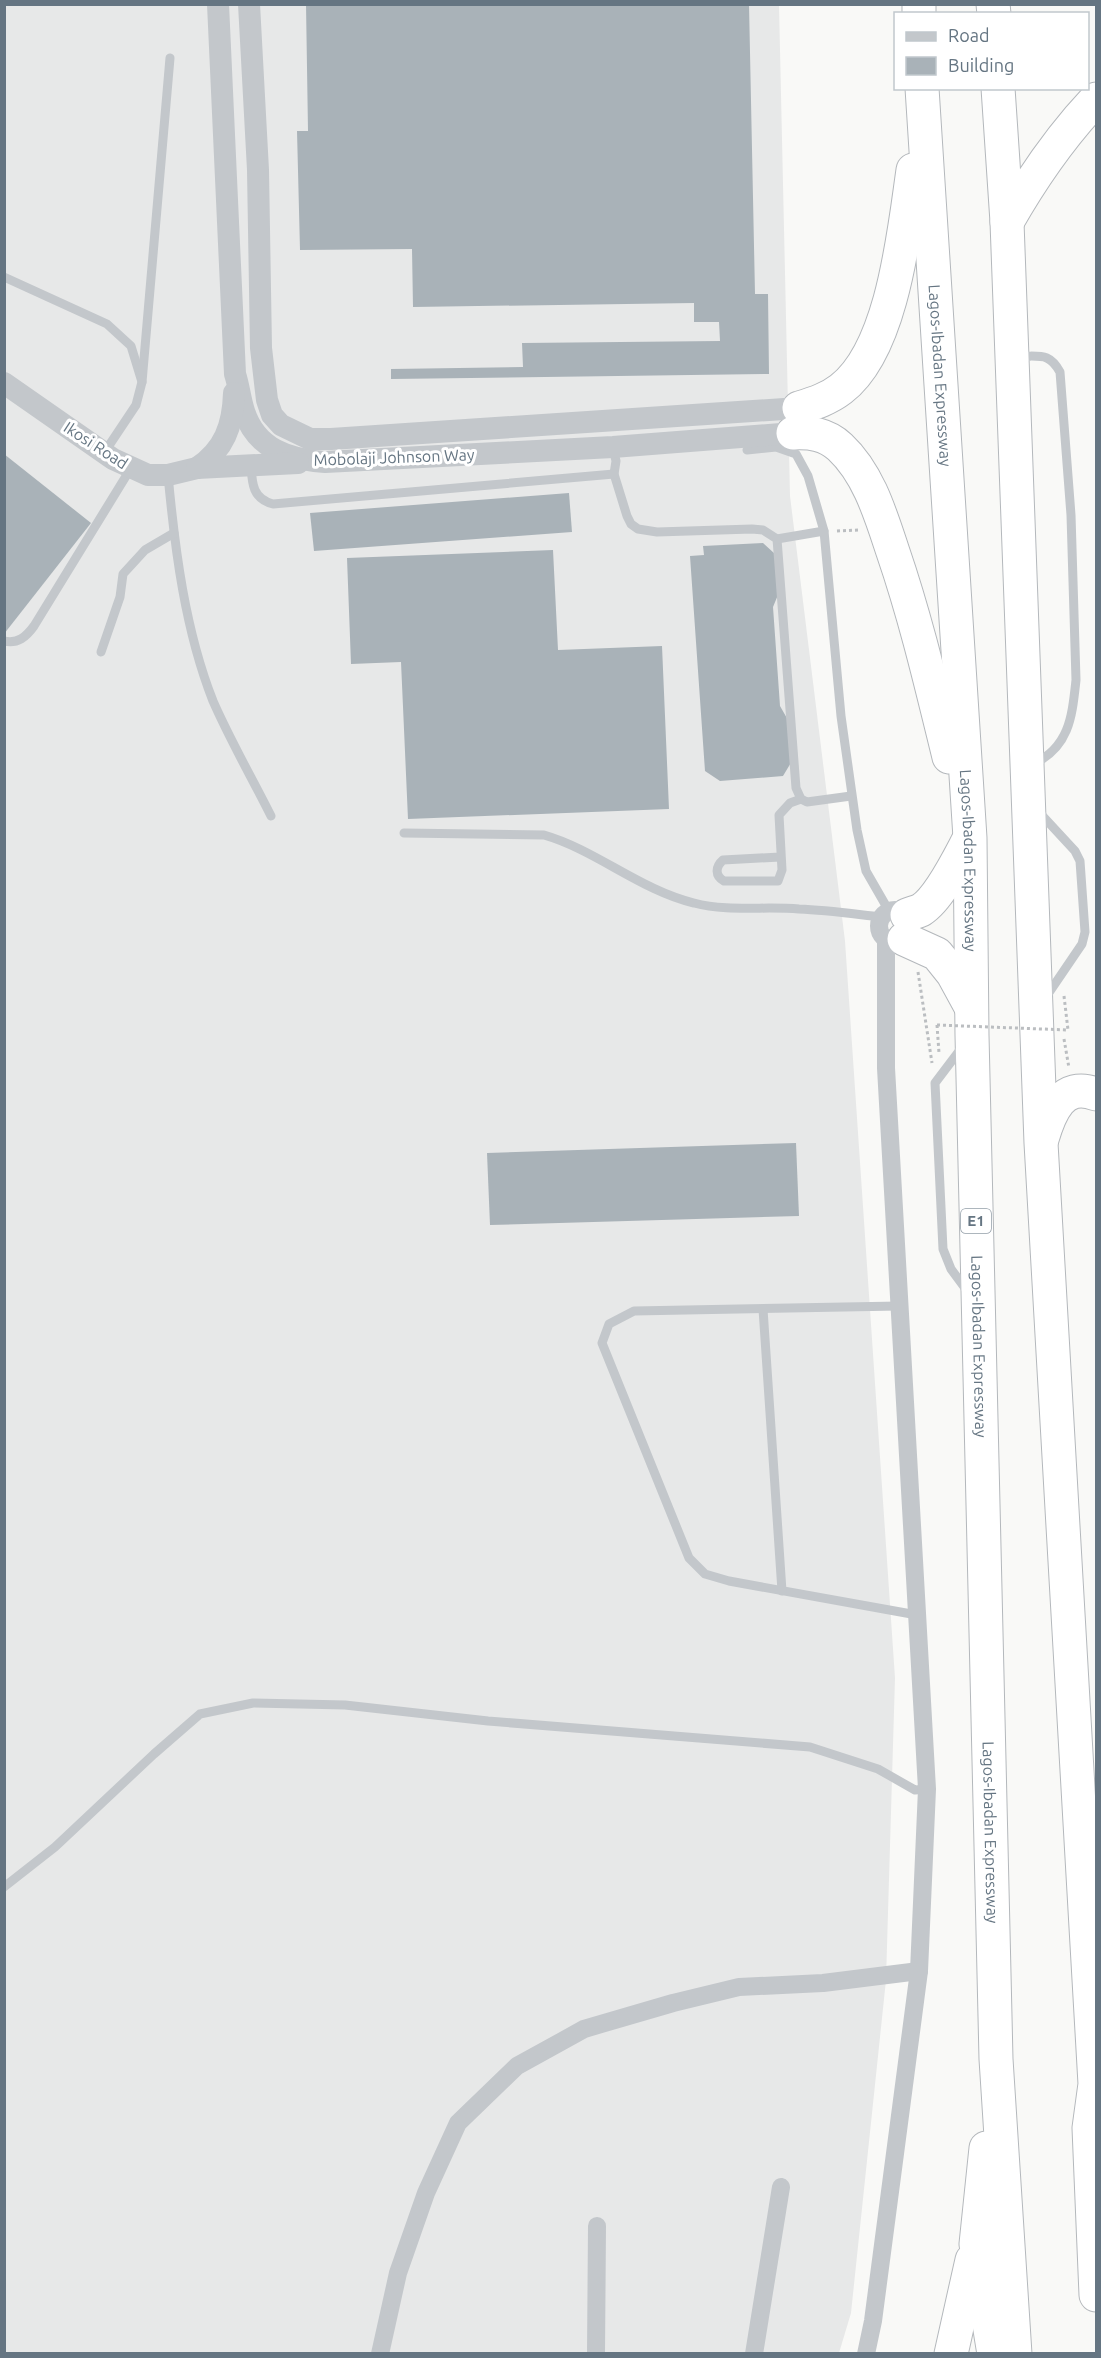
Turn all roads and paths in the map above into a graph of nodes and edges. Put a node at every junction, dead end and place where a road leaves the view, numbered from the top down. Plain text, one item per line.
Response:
1 (218, 4) edge
2 (249, 4) edge
3 (170, 58) dead end
4 (998, 90) edge
5 (923, 96) edge
6 (1096, 99) edge
7 (1006, 222) junction
8 (4, 277) edge
9 (1012, 356) junction
10 (235, 375) junction
11 (142, 382) junction
12 (6, 386) edge
13 (269, 407) junction
14 (247, 418) junction
15 (796, 421) junction
16 (228, 434) junction
17 (300, 435) junction
18 (613, 447) junction
19 (747, 450) dead end
20 (104, 453) junction
21 (288, 461) junction
22 (251, 465) junction
23 (130, 468) junction
24 (196, 468) junction
25 (614, 474) junction
26 (168, 475) junction
27 (858, 530) dead end
28 (824, 531) junction
29 (174, 533) junction
30 (777, 539) junction
31 (4, 641) edge
32 (100, 652) dead end
33 (1027, 768) junction
34 (851, 796) junction
35 (801, 799) junction
36 (1028, 801) junction
37 (272, 816) dead end
38 (404, 833) dead end
39 (970, 838) junction
40 (780, 857) junction
41 (892, 931) junction
42 (1061, 975) junction
43 (1049, 1019) junction
44 (972, 1022) junction
45 (938, 1079) junction
46 (1088, 1081) edge
47 (1041, 1143) junction
48 (978, 1305) junction
49 (899, 1306) junction
50 (763, 1309) junction
51 (782, 1591) junction
52 (917, 1615) junction
53 (927, 1789) junction
54 (4, 1887) edge
55 (919, 1971) junction
56 (996, 2059) junction
57 (1096, 2088) edge
58 (781, 2187) dead end
59 (597, 2226) dead end
60 (976, 2244) junction
61 (1096, 2295) edge
62 (380, 2354) edge
63 (596, 2354) edge
64 (754, 2354) edge
65 (866, 2354) edge
66 (951, 2354) edge
67 (994, 2354) edge
68 (1015, 2354) edge

1 - 10 street, Mobolaji Johnson Way
2 - 13 street, Mobolaji Johnson Way
3 - 11 lane
4 - 7 highway
5 - 15 highway
5 - 39 highway, Lagos-Ibadan Expressway / E1
6 - 7 highway
7 - 9 highway
8 - 11 lane
9 - 33 highway
9 - 33 lane
10 - 14 street, Mobolaji Johnson Way
10 - 16 street
11 - 20 lane
12 - 20 street, Ikosi Road
13 - 14 street
13 - 17 street, Mobolaji Johnson Way
14 - 16 street
14 - 21 street, Mobolaji Johnson Way
15 - 17 street, Mobolaji Johnson Way
15 - 18 street, Mobolaji Johnson Way
15 - 39 highway
16 - 24 street
17 - 21 street
18 - 21 street, Mobolaji Johnson Way
18 - 25 lane
19 - 28 lane
20 - 23 street, Ikosi Road
21 - 22 street, Ikosi Road
22 - 24 street, Ikosi Road
22 - 25 lane
23 - 26 street, Ikosi Road
23 - 31 lane
24 - 26 street, Ikosi Road
25 - 30 lane
26 - 29 lane
27 - 28 path
28 - 30 lane
28 - 34 lane
29 - 32 lane
29 - 37 lane
30 - 35 lane
33 - 36 highway
34 - 35 lane
34 - 41 lane
35 - 40 lane
36 - 42 lane
36 - 43 highway
38 - 41 lane
39 - 41 highway
39 - 44 highway, Lagos-Ibadan Expressway / E1
40 - 40 lane
41 - 44 highway
41 - 45 path
41 - 49 street
42 - 43 lane
42 - 45 path, bridge
43 - 46 path
43 - 47 highway
44 - 45 lane
44 - 48 highway, Lagos-Ibadan Expressway / E1
45 - 48 lane
46 - 47 highway
47 - 57 highway
48 - 56 highway, Lagos-Ibadan Expressway / E1
49 - 50 lane
49 - 52 street
50 - 51 lane
50 - 51 lane
51 - 52 lane
52 - 53 street
53 - 54 lane
53 - 55 street
55 - 62 street
55 - 65 street
56 - 60 highway
56 - 68 highway, Lagos-Ibadan Expressway / E1
57 - 61 highway
58 - 64 street
59 - 63 street
60 - 66 highway
60 - 67 highway

